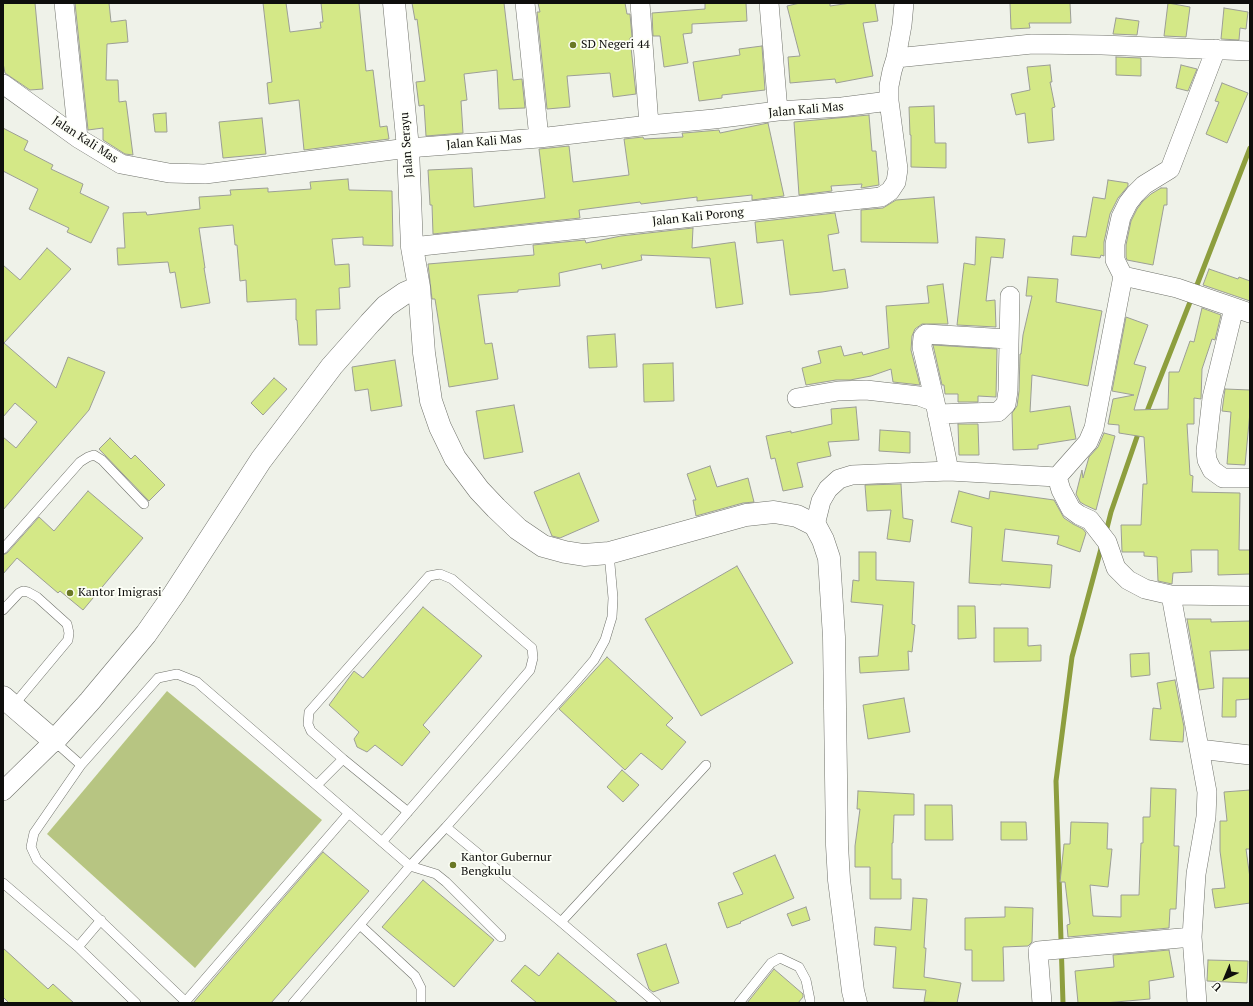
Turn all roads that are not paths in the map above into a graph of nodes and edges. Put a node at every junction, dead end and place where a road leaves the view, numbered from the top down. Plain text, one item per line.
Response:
1 (64, 3) edge
2 (394, 3) edge
3 (525, 3) edge
4 (640, 3) edge
5 (769, 3) edge
6 (904, 3) edge
7 (1216, 50) junction
8 (1250, 51) edge
9 (896, 58) junction
10 (3, 84) edge
11 (889, 101) junction
12 (778, 111) junction
13 (649, 125) junction
14 (78, 138) junction
15 (539, 138) junction
16 (408, 148) junction
17 (412, 247) junction
18 (1123, 276) junction
19 (419, 287) junction
20 (1010, 296) dead end
21 (1242, 311) edge
22 (1008, 340) junction
23 (796, 398) dead end
24 (936, 408) junction
25 (949, 472) junction
26 (1057, 478) junction
27 (1250, 478) edge
28 (144, 504) dead end
29 (815, 525) junction
30 (3, 549) edge
31 (609, 553) junction
32 (1171, 595) junction
33 (1250, 596) edge
34 (3, 610) edge
35 (8, 701) edge
36 (54, 741) junction
37 (1199, 749) junction
38 (1250, 755) edge
39 (342, 759) junction
40 (706, 765) dead end
41 (81, 766) junction
42 (318, 785) junction
43 (3, 791) edge
44 (408, 812) junction
45 (349, 813) junction
46 (446, 827) junction
47 (382, 842) junction
48 (410, 866) junction
49 (3, 883) edge
50 (101, 920) junction
51 (561, 922) junction
52 (360, 925) junction
53 (501, 937) dead end
54 (1192, 937) junction
55 (78, 947) junction
56 (187, 1002) edge
57 (136, 1003) edge
58 (293, 1003) edge
59 (422, 1003) edge
60 (656, 1003) edge
61 (739, 1003) edge
62 (810, 1003) edge
63 (856, 1003) edge
64 (1042, 1003) edge
65 (1197, 1003) edge

1 - 14 street
2 - 16 street, Jalan Serayu
3 - 15 street
4 - 13 street
5 - 12 street
6 - 9 street
7 - 8 street
7 - 9 street
7 - 18 street
9 - 11 street
10 - 14 street, Jalan Kali Mas
11 - 12 street, Jalan Kali Mas
11 - 17 street, Jalan Kali Porong
12 - 13 street, Jalan Kali Mas
13 - 15 street, Jalan Kali Mas
14 - 16 street, Jalan Kali Mas
15 - 16 street, Jalan Kali Mas
16 - 17 street, Jalan Serayu
17 - 19 street, Jalan Serayu
18 - 21 street
18 - 26 street
19 - 31 street, Jalan Serayu
19 - 36 street
20 - 22 street
21 - 27 street
22 - 24 street
22 - 24 street
23 - 24 street
24 - 25 street
25 - 26 street
25 - 29 street
26 - 32 street
28 - 30 lane
29 - 31 street, Jalan Serayu
29 - 63 street
31 - 46 lane
32 - 33 street
32 - 37 street
34 - 35 lane
35 - 36 street
36 - 41 lane
36 - 43 street
37 - 38 street
37 - 54 street
39 - 42 lane
39 - 44 lane
39 - 44 lane
40 - 51 lane
41 - 42 lane
41 - 50 lane
42 - 45 lane
44 - 47 lane
45 - 47 lane
45 - 56 lane
46 - 48 lane
46 - 51 lane
47 - 48 lane
48 - 52 lane
48 - 53 lane
49 - 55 lane
50 - 55 lane
50 - 56 lane
51 - 60 lane
52 - 58 lane
52 - 59 lane
54 - 64 street
54 - 65 street
55 - 57 lane
61 - 62 lane

